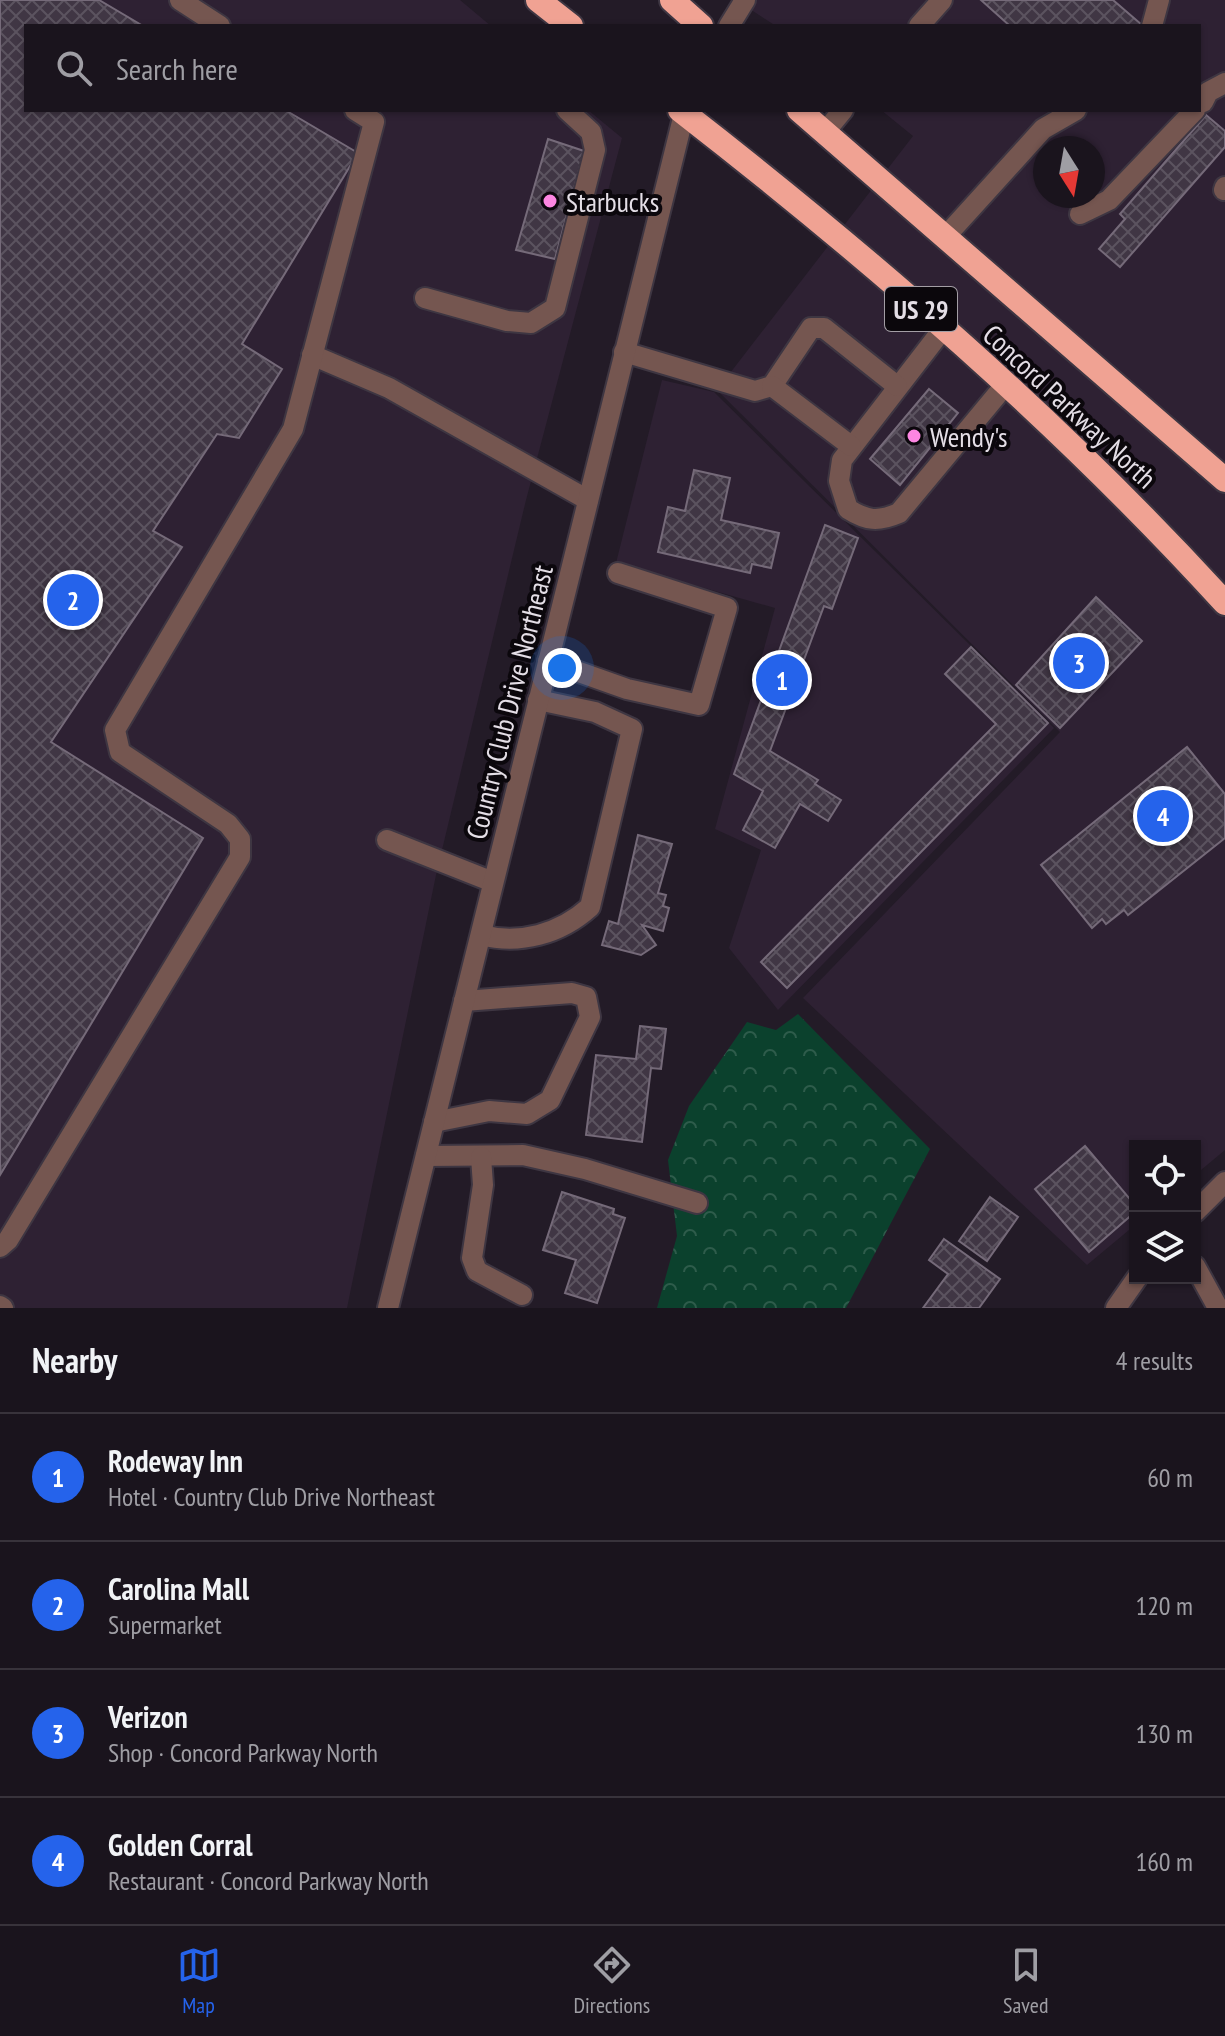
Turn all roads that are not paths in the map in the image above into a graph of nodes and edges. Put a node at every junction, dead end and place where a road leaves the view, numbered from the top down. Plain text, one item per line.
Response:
1 (180, 0) edge
2 (538, 0) edge
3 (672, 0) edge
4 (745, 0) edge
5 (942, 0) edge
6 (1159, 0) edge
7 (217, 24) edge
8 (568, 24) edge
9 (699, 24) edge
10 (730, 24) edge
11 (925, 24) edge
12 (1153, 24) edge
13 (1225, 83) edge
14 (1225, 101) edge
15 (1201, 103) edge
16 (1201, 106) edge
17 (358, 112) edge
18 (569, 112) edge
19 (683, 112) edge
20 (684, 112) edge
21 (801, 112) edge
22 (841, 112) edge
23 (1073, 112) edge
24 (1193, 112) edge
25 (825, 132) junction
26 (1080, 214) dead end
27 (946, 236) junction
28 (425, 298) dead end
29 (943, 329) junction
30 (624, 352) junction
31 (312, 355) junction
32 (1006, 384) junction
33 (772, 386) junction
34 (897, 386) junction
35 (851, 446) junction
36 (1225, 480) edge
37 (588, 500) junction
38 (618, 573) dead end
39 (1225, 603) edge
40 (548, 661) junction
41 (538, 700) junction
42 (387, 840) dead end
43 (493, 882) junction
44 (481, 935) junction
45 (464, 1001) junction
46 (434, 1122) junction
47 (426, 1156) junction
48 (481, 1157) junction
49 (1225, 1182) edge
50 (697, 1203) dead end
51 (1201, 1206) edge
52 (0, 1247) edge
53 (1201, 1277) edge
54 (1133, 1284) edge
55 (522, 1295) dead end
56 (388, 1308) edge
57 (1116, 1308) edge
58 (1218, 1308) edge

1 - 7 street
2 - 8 highway
3 - 9 highway
4 - 10 street
5 - 11 street
6 - 12 street
13 - 15 street
14 - 16 street
17 - 31 street
18 - 28 street
19 - 30 street, Country Club Drive Northeast
20 - 29 highway, Concord Parkway North / US 29
21 - 25 highway, Concord Parkway North / US 29
22 - 25 street
23 - 27 street
24 - 26 street
25 - 27 highway, Concord Parkway North / US 29
27 - 36 highway, Concord Parkway North / US 29
29 - 32 highway, Concord Parkway North / US 29
29 - 34 street
30 - 33 street
30 - 37 street, Country Club Drive Northeast
31 - 37 street
31 - 52 street
32 - 35 street
32 - 39 highway, Concord Parkway North / US 29
33 - 34 street
33 - 35 street
34 - 35 street
37 - 40 street, Country Club Drive Northeast
38 - 40 street
40 - 41 street, Country Club Drive Northeast
41 - 43 street, Country Club Drive Northeast
41 - 44 street
42 - 43 street
43 - 44 street, Country Club Drive Northeast
44 - 45 street, Country Club Drive Northeast
45 - 46 street, Country Club Drive Northeast
45 - 46 street
46 - 47 street, Country Club Drive Northeast
47 - 48 street
47 - 56 street, Country Club Drive Northeast
48 - 50 street
48 - 55 street
49 - 51 street
53 - 58 street
54 - 57 street

